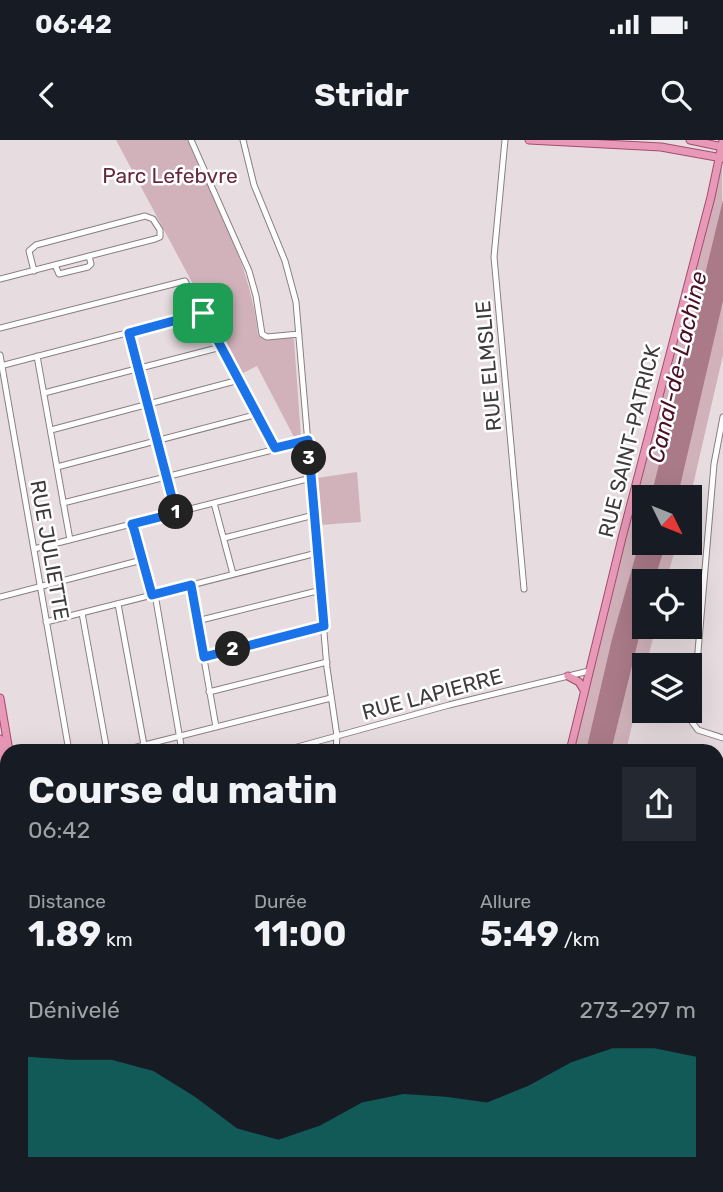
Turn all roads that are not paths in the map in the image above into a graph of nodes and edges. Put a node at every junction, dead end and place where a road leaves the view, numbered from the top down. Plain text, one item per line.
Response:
1 (191, 140) edge
2 (243, 140) edge
3 (505, 140) edge
4 (529, 140) edge
5 (591, 140) edge
6 (600, 140) edge
7 (690, 140) edge
8 (647, 143) edge
9 (722, 145) edge
10 (700, 153) junction
11 (722, 160) edge
12 (716, 171) junction
13 (34, 271) junction
14 (0, 279) edge
15 (203, 313) junction
16 (0, 328) edge
17 (129, 333) junction
18 (299, 334) junction
19 (221, 347) junction
20 (0, 355) edge
21 (37, 356) junction
22 (1, 366) edge
23 (138, 369) junction
24 (239, 380) junction
25 (44, 393) junction
26 (147, 405) junction
27 (258, 414) junction
28 (723, 417) edge
29 (51, 430) junction
30 (308, 440) junction
31 (157, 441) junction
32 (275, 448) junction
33 (57, 467) junction
34 (166, 477) junction
35 (311, 478) junction
36 (63, 503) junction
37 (215, 503) junction
38 (176, 513) junction
39 (314, 515) junction
40 (132, 524) junction
41 (224, 538) junction
42 (70, 540) junction
43 (34, 549) junction
44 (317, 553) junction
45 (142, 560) junction
46 (233, 574) junction
47 (191, 585) junction
48 (40, 586) junction
49 (524, 589) dead end
50 (321, 590) junction
51 (152, 595) junction
52 (0, 597) edge
53 (118, 604) junction
54 (82, 613) junction
55 (197, 621) junction
56 (46, 622) junction
57 (324, 626) junction
58 (204, 657) junction
59 (327, 662) junction
60 (589, 671) junction
61 (568, 676) junction
62 (584, 690) junction
63 (209, 692) junction
64 (0, 698) edge
65 (331, 698) junction
66 (216, 727) junction
67 (337, 736) junction
68 (180, 737) junction
69 (723, 738) edge
70 (8, 744) edge
71 (68, 744) edge
72 (106, 744) edge
73 (144, 744) edge
74 (148, 744) edge
75 (181, 744) edge
76 (308, 744) edge
77 (336, 744) edge
78 (572, 744) edge

1 - 18 street
2 - 18 street
3 - 49 street, RUE ELMSLIE
4 - 8 main road
5 - 6 main road
7 - 9 main road
8 - 10 main road
9 - 11 main road
10 - 11 main road
10 - 12 main road
11 - 12 main road
12 - 60 main road, RUE SAINT-PATRICK
13 - 13 street
13 - 14 street
15 - 16 street
15 - 17 street
15 - 19 street
17 - 21 street
17 - 23 street
18 - 30 street
19 - 23 street
19 - 24 street
20 - 22 street, RUE JULIETTE
21 - 22 street
21 - 25 street
22 - 43 street, RUE JULIETTE
23 - 25 street
23 - 26 street
24 - 26 street
24 - 27 street
25 - 29 street
26 - 29 street
26 - 31 street
27 - 31 street
27 - 32 street
28 - 69 street
29 - 33 street
30 - 32 street
30 - 35 street
31 - 33 street
31 - 34 street
32 - 34 street
33 - 36 street
34 - 36 street
34 - 38 street
35 - 37 street
35 - 39 street
36 - 42 street
37 - 38 street
37 - 41 street
38 - 40 street
39 - 41 street
39 - 44 street
40 - 42 street
40 - 45 street
41 - 46 street
42 - 43 street
43 - 48 street, RUE JULIETTE
44 - 46 street
44 - 50 street
45 - 48 street
45 - 51 street
46 - 47 street
47 - 51 street
47 - 55 street
48 - 52 street
48 - 56 street, RUE JULIETTE
50 - 55 street
50 - 57 street
51 - 53 street
51 - 68 street
53 - 54 street
53 - 73 street
54 - 56 street
54 - 72 street
55 - 58 street
56 - 71 street, RUE JULIETTE
57 - 58 street
57 - 59 street
58 - 63 street
59 - 63 street
59 - 65 street
60 - 61 street, RUE LAPIERRE
60 - 62 main road, RUE SAINT-PATRICK
61 - 62 main road
61 - 67 street, RUE LAPIERRE
62 - 78 main road, RUE SAINT-PATRICK
63 - 66 street
64 - 70 main road
65 - 66 street
65 - 67 street
66 - 68 street
67 - 76 street, RUE LAPIERRE
67 - 77 street
68 - 74 street
68 - 75 street

